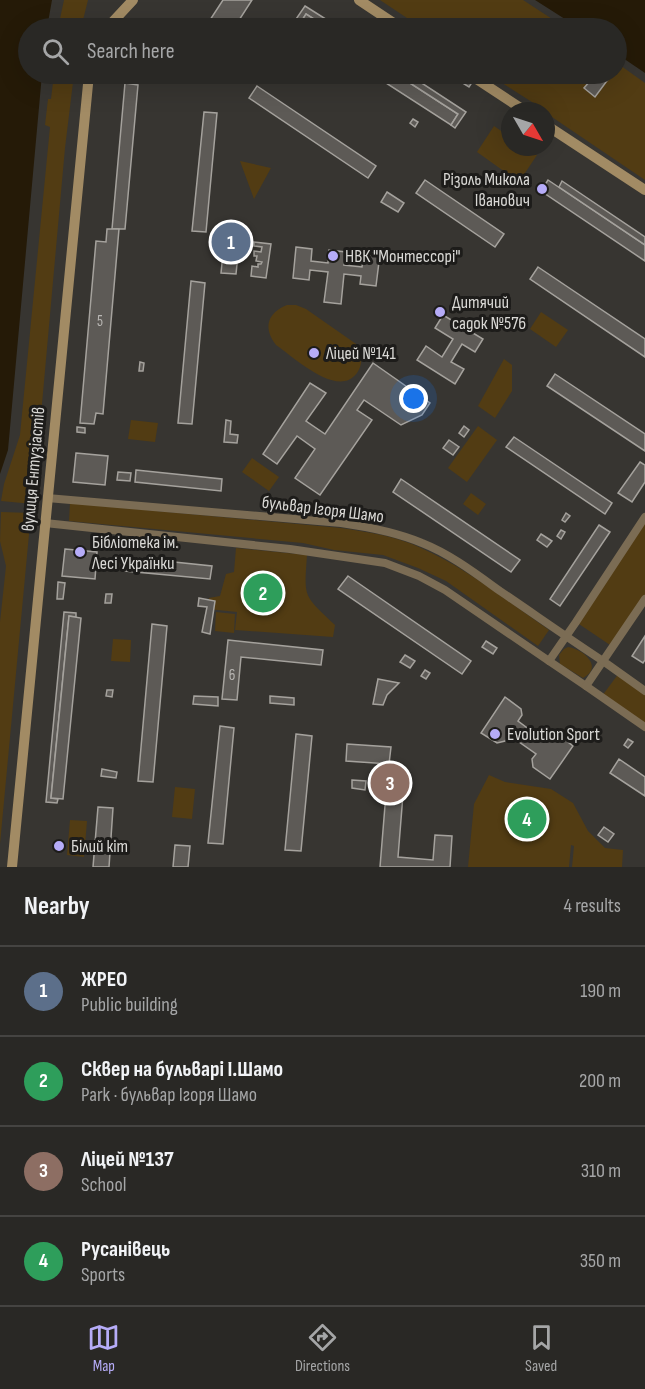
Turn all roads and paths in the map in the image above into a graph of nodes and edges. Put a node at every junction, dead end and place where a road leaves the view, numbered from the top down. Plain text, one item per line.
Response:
1 (133, 0) edge
2 (359, 0) edge
3 (116, 18) edge
4 (386, 18) edge
5 (88, 84) edge
6 (484, 84) edge
7 (511, 102) edge
8 (555, 131) edge
9 (645, 190) edge
10 (47, 498) junction
11 (645, 518) edge
12 (45, 523) junction
13 (645, 599) edge
14 (566, 636) junction
15 (549, 661) junction
16 (603, 662) junction
17 (586, 686) junction
18 (645, 691) edge
19 (645, 727) edge
20 (12, 867) edge

1 - 3 street
2 - 4 street
5 - 10 street, вулиця Ентузіастів
6 - 7 street
8 - 9 street
10 - 12 street, вулиця Ентузіастів
10 - 14 street, бульвар Ігоря Шамо
11 - 14 street
12 - 15 street
12 - 20 street, вулиця Ентузіастів
13 - 16 street
14 - 15 street
14 - 16 street, бульвар Ігоря Шамо
15 - 17 street
16 - 17 street
16 - 18 street
17 - 19 street

